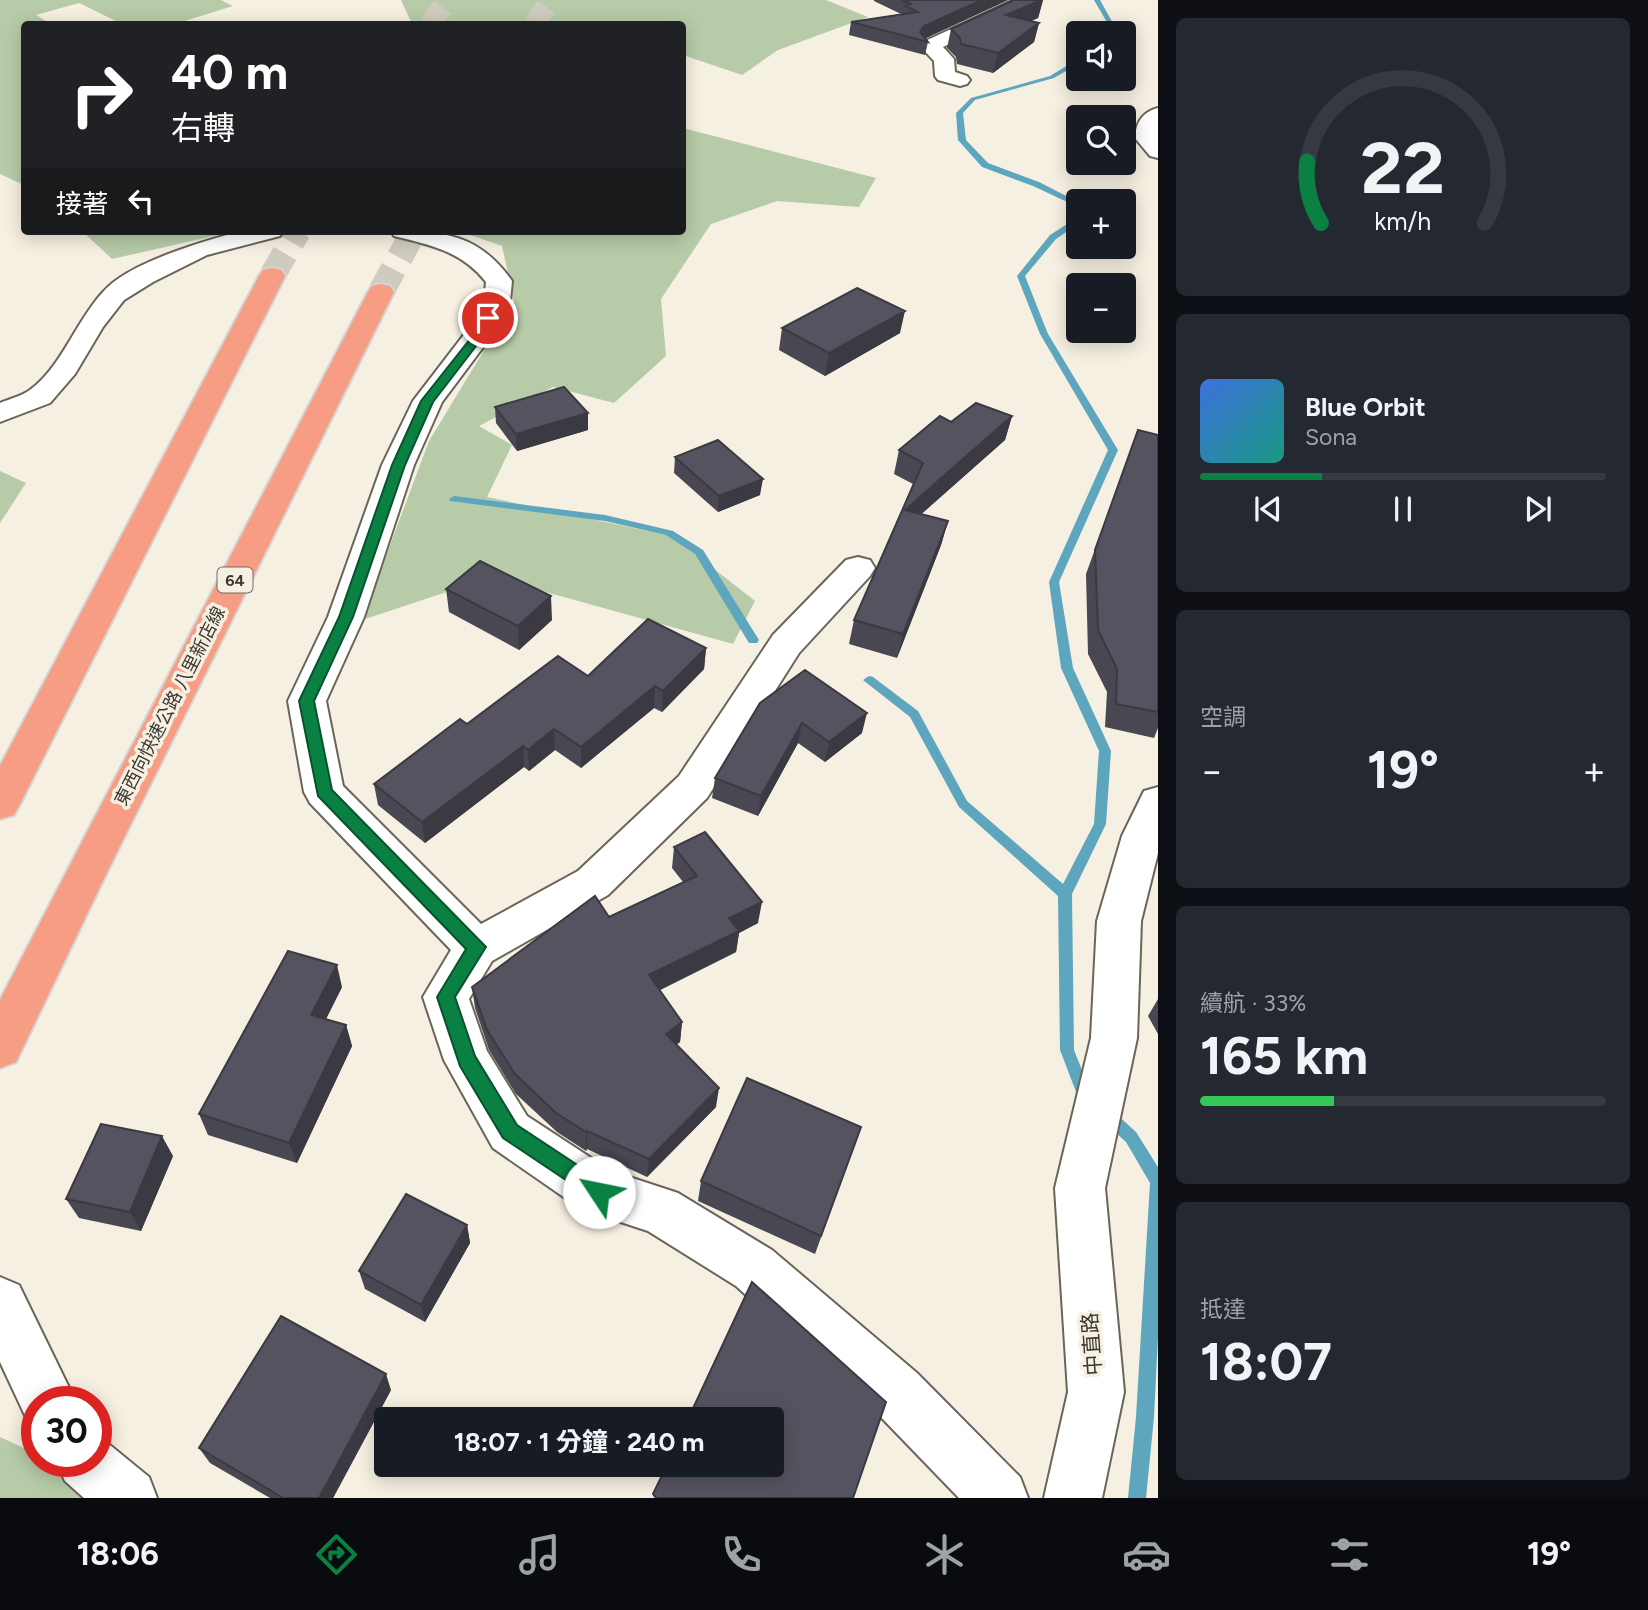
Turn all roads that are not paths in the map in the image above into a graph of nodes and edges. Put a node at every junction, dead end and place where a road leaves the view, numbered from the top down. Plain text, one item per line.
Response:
1 (1029, 0) edge
2 (960, 80) dead end
3 (1158, 115) edge
4 (1158, 151) edge
5 (256, 235) edge
6 (419, 235) edge
7 (272, 276) tunnel mouth
8 (381, 292) tunnel mouth
9 (0, 413) edge
10 (858, 568) dead end
11 (1158, 802) edge
12 (0, 804) edge
13 (477, 947) junction
14 (0, 1047) edge
15 (0, 1304) edge
16 (40, 1386) edge
17 (104, 1477) edge
18 (128, 1498) edge
19 (999, 1498) edge
20 (1073, 1498) edge

1 - 2 street
3 - 4 street
5 - 9 street
6 - 13 street
7 - 12 highway
8 - 14 highway, 東西向快速公路 八里新店線 / 64
10 - 13 street
11 - 20 street, 中直路
13 - 19 street
15 - 16 street
17 - 18 street

